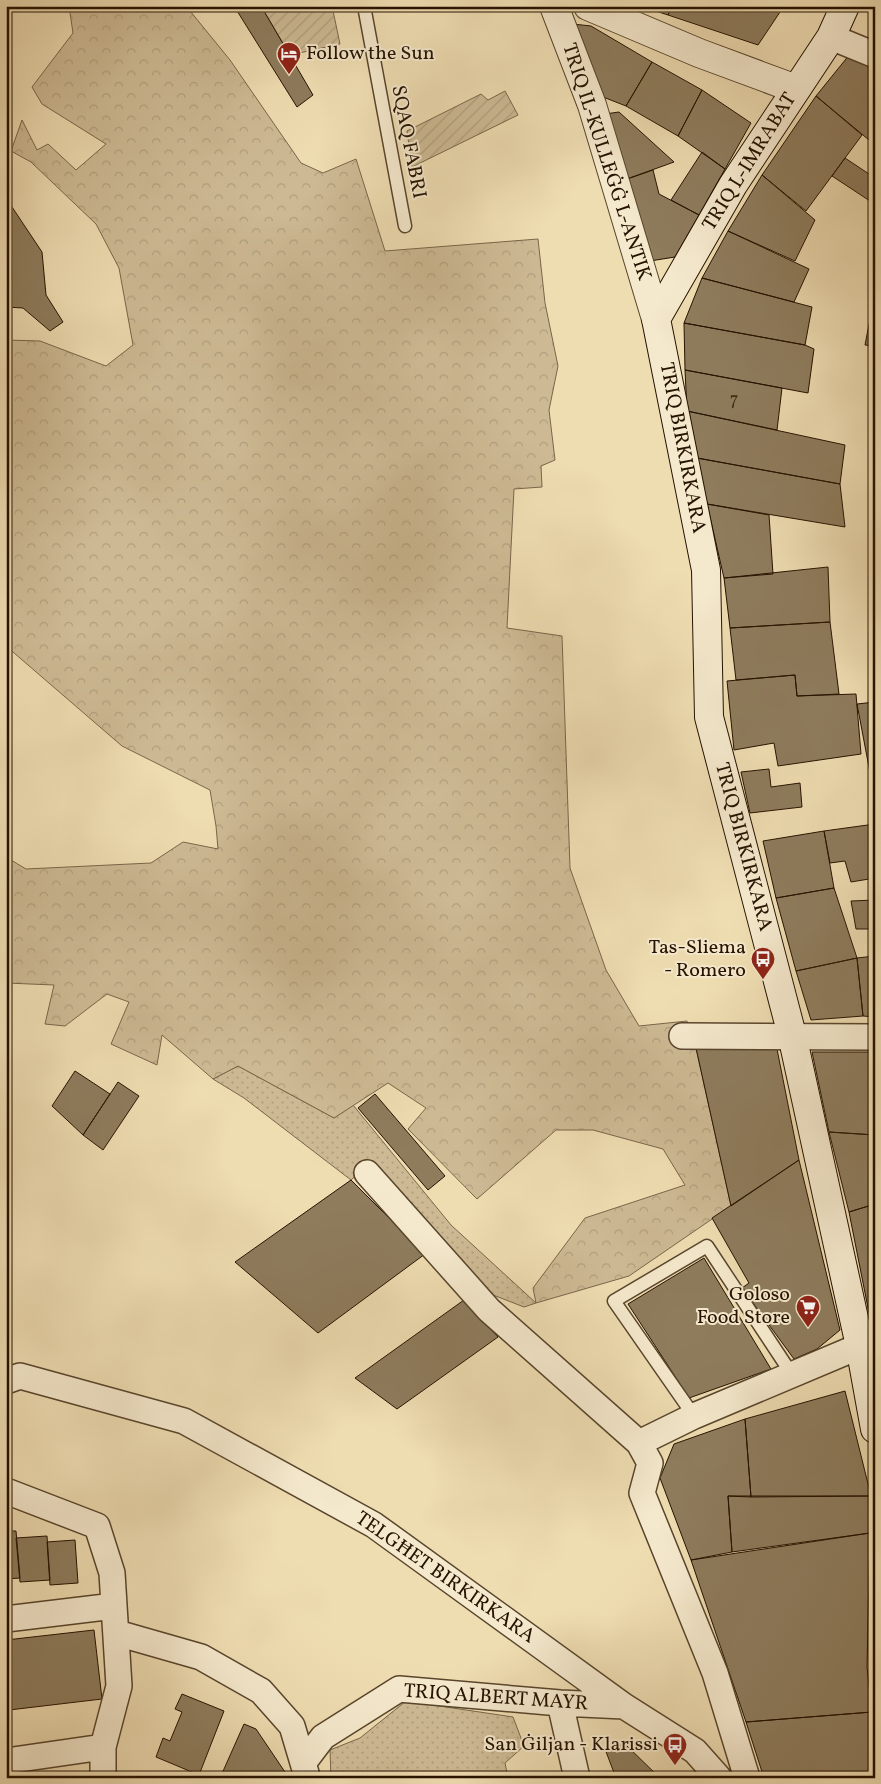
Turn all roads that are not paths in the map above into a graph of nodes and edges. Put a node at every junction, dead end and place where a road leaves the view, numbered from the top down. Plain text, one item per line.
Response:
1 (364, 6) edge
2 (554, 6) edge
3 (588, 6) edge
4 (845, 6) edge
5 (831, 37) junction
6 (875, 56) edge
7 (796, 89) junction
8 (405, 226) dead end
9 (656, 319) junction
10 (792, 1035) junction
11 (682, 1036) dead end
12 (875, 1037) edge
13 (367, 1173) dead end
14 (860, 1346) junction
15 (792, 1376) junction
16 (6, 1381) edge
17 (694, 1416) junction
18 (875, 1429) edge
19 (640, 1443) junction
20 (6, 1491) edge
21 (114, 1606) junction
22 (6, 1620) edge
23 (117, 1634) junction
24 (560, 1703) junction
25 (624, 1706) junction
26 (103, 1747) junction
27 (6, 1762) edge
28 (306, 1770) edge
29 (103, 1778) edge
30 (577, 1778) edge
31 (719, 1778) edge
32 (748, 1778) edge

1 - 8 lane, SQAQ FABRI
2 - 9 main road, TRIQ IL-KULLEĠĠ L-ANTIK
3 - 7 main road
4 - 5 main road, TRIQ L-IMRABAT
5 - 6 street
5 - 7 main road, TRIQ L-IMRABAT
7 - 9 main road, TRIQ L-IMRABAT
9 - 10 main road, TRIQ BIRKIRKARA
10 - 11 street
10 - 12 street
10 - 14 main road, TRIQ BIRKIRKARA
13 - 19 street
14 - 15 street
14 - 18 main road, TRIQ BIRKIRKARA
15 - 17 street
15 - 17 lane
16 - 25 street, TELGĦET BIRKIRKARA
17 - 19 street
19 - 32 street
20 - 21 street
21 - 22 street
21 - 23 street
23 - 26 street
23 - 28 street
24 - 25 street, TRIQ ALBERT MAYR
24 - 28 street, TRIQ ALBERT MAYR
24 - 30 street
25 - 31 street, TELGĦET BIRKIRKARA
26 - 27 street
26 - 29 street

